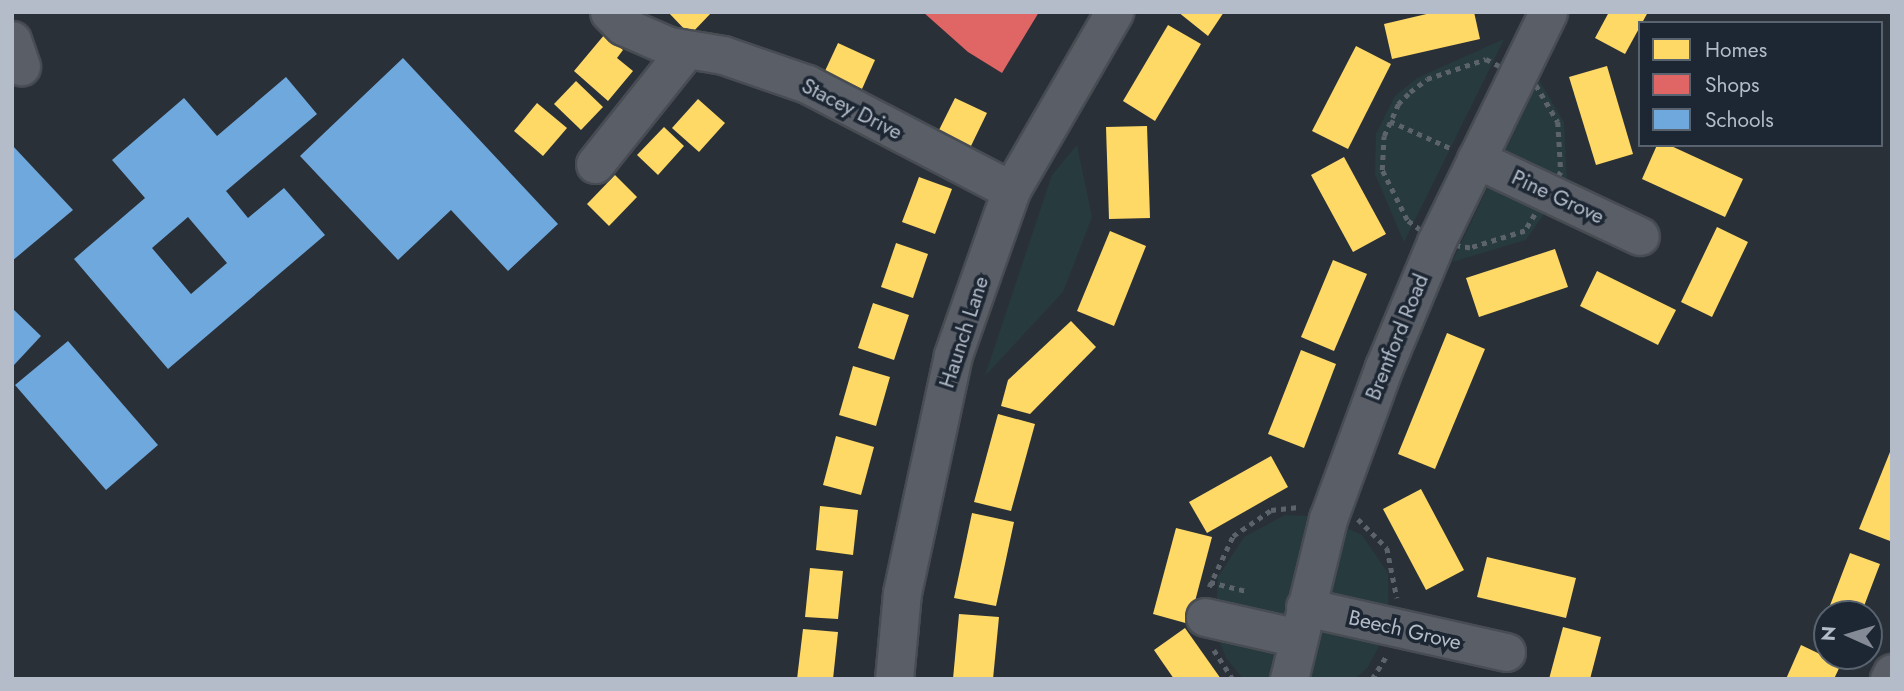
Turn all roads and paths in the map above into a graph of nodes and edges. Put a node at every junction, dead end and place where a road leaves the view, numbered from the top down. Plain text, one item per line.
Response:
1 (609, 12) edge
2 (1114, 12) edge
3 (1548, 12) edge
4 (686, 50) junction
5 (1390, 121) dead end
6 (1476, 159) junction
7 (595, 164) dead end
8 (1011, 190) junction
9 (1640, 236) dead end
10 (1205, 617) dead end
11 (1302, 622) junction
12 (1506, 652) dead end
13 (1892, 673) edge
14 (894, 679) edge
15 (1289, 679) edge
16 (1889, 679) edge

1 - 4 street, Stacey Drive
2 - 8 street, Haunch Lane
3 - 6 street, Brentford Road
4 - 7 street
4 - 8 street, Stacey Drive
5 - 6 path
6 - 9 street, Pine Grove
6 - 11 street, Brentford Road
8 - 14 street, Haunch Lane
10 - 11 street, Beech Grove
11 - 12 street, Beech Grove
11 - 15 street, Brentford Road
13 - 16 street

